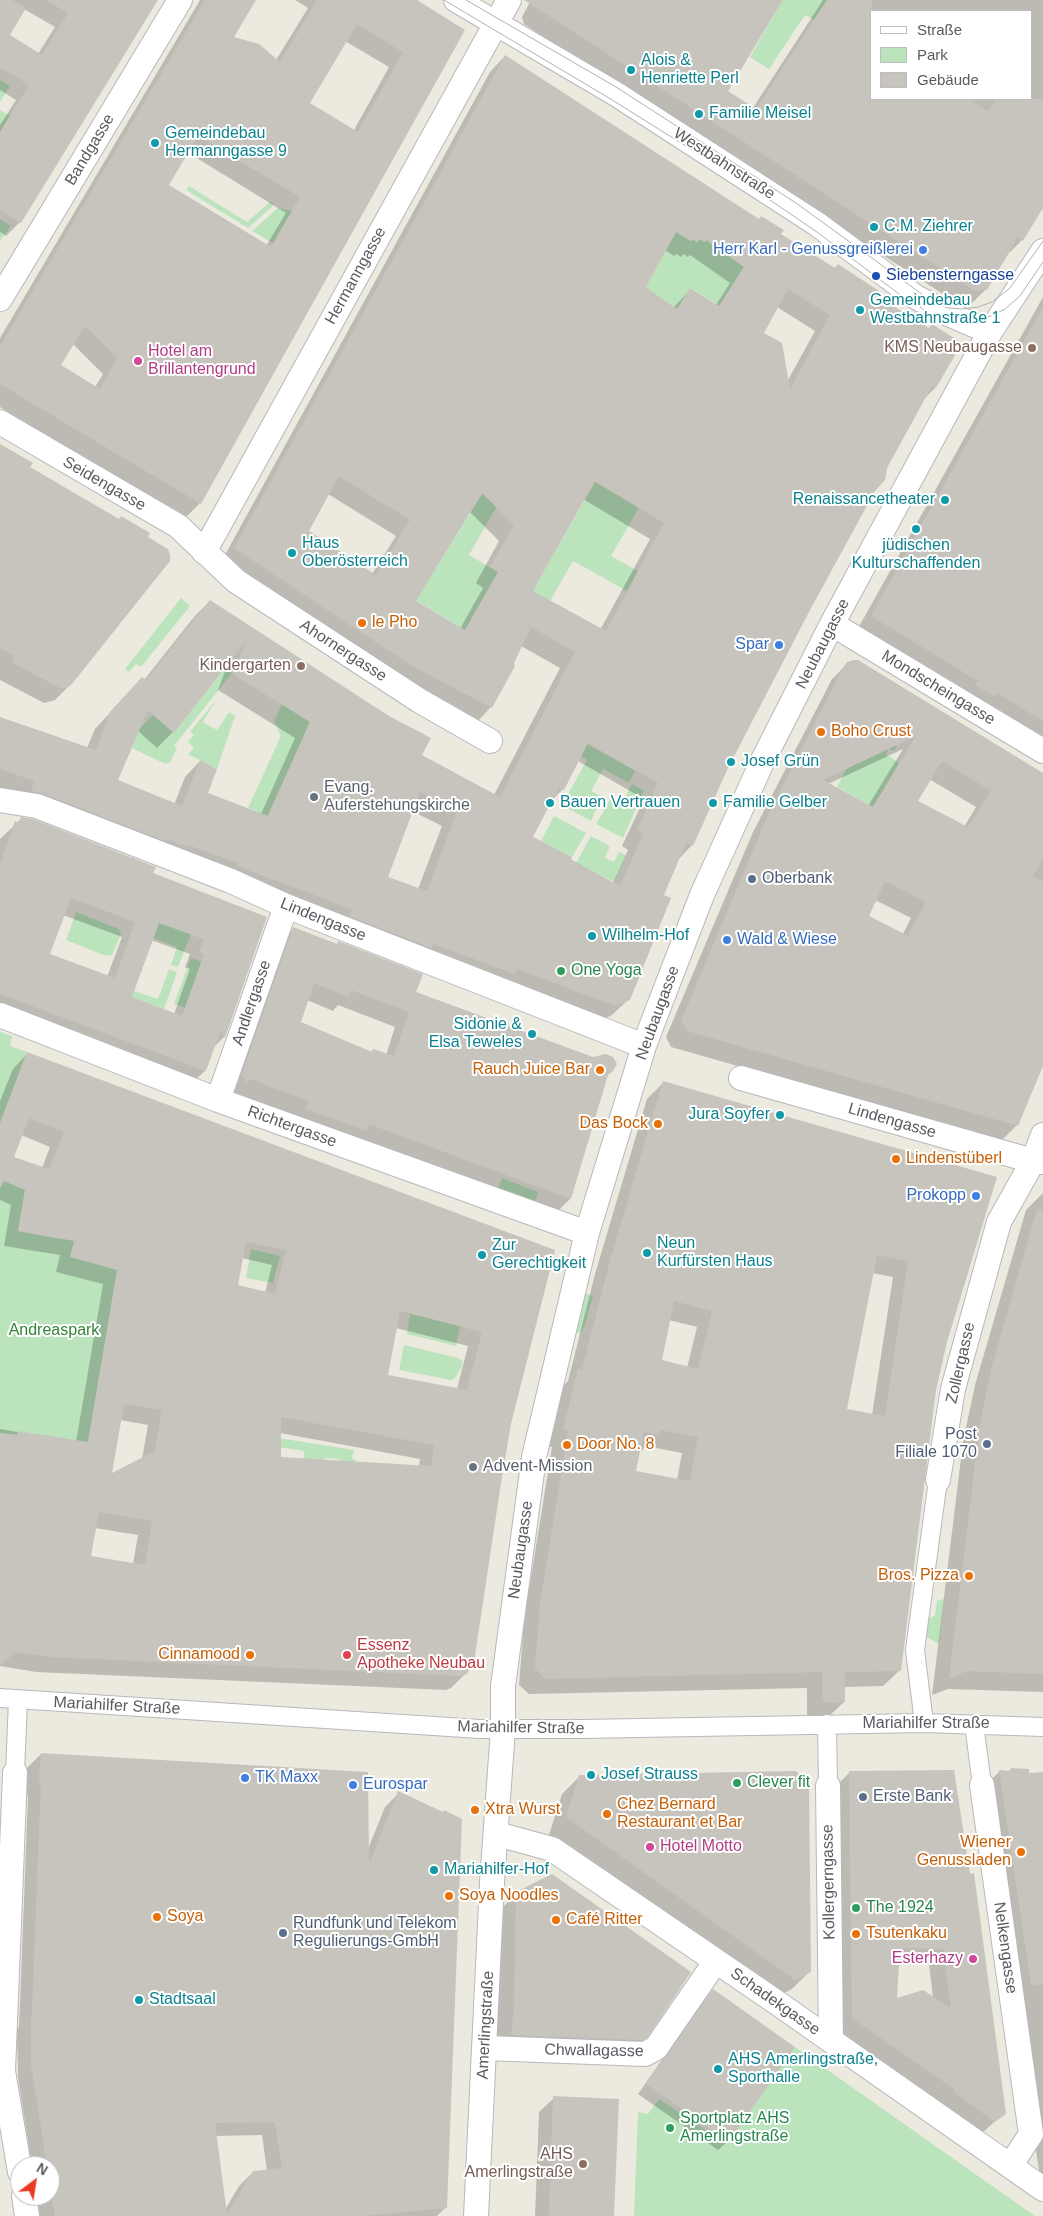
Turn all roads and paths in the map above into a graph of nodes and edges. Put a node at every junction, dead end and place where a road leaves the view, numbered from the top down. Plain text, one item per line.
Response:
1 (180, 0) edge
2 (456, 0) edge
3 (509, 0) edge
4 (495, 25) junction
5 (1043, 251) edge
6 (0, 299) edge
7 (990, 332) junction
8 (0, 422) edge
9 (204, 552) junction
10 (832, 624) junction
11 (490, 740) dead end
12 (1043, 751) edge
13 (0, 802) edge
14 (286, 906) junction
15 (0, 1015) edge
16 (644, 1046) junction
17 (742, 1078) dead end
18 (218, 1100) junction
19 (1043, 1135) edge
20 (1038, 1161) edge
21 (587, 1233) junction
22 (938, 1480) joint
23 (0, 1698) edge
24 (18, 1700) junction
25 (924, 1723) junction
26 (827, 1724) junction
27 (974, 1724) junction
28 (1043, 1727) edge
29 (503, 1729) junction
30 (15, 1773) joint
31 (982, 1785) joint
32 (828, 1786) joint
33 (497, 1834) junction
34 (716, 1961) junction
35 (831, 2040) junction
36 (485, 2048) junction
37 (17, 2156) edge
38 (1010, 2166) junction
39 (1043, 2189) edge
40 (476, 2216) edge

1 - 6 street, Bandgasse
2 - 4 street, Westbahnstraße
3 - 4 street, Hermanngasse
4 - 7 street, Westbahnstraße
4 - 9 street, Hermanngasse
5 - 7 street, Neubaugasse
7 - 10 street, Neubaugasse
8 - 9 street, Seidengasse
9 - 11 street, Ahornergasse
10 - 12 street, Mondscheingasse
10 - 16 street, Neubaugasse
13 - 14 street, Lindengasse
14 - 16 street, Lindengasse
14 - 18 street, Andlergasse
15 - 18 street, Richtergasse
16 - 21 street, Neubaugasse
17 - 20 street, Lindengasse
18 - 21 street, Richtergasse
19 - 20 street, Zollergasse
20 - 22 street, Zollergasse
21 - 29 street, Neubaugasse
22 - 25 street, Zollergasse
23 - 24 street, Mariahilfer Straße
24 - 29 street, Mariahilfer Straße
24 - 30 street
25 - 26 street, Mariahilfer Straße
25 - 27 street, Mariahilfer Straße
26 - 29 street, Mariahilfer Straße
26 - 32 street, Kollergerngasse
27 - 28 street, Mariahilfer Straße
27 - 31 street, Nelkengasse
29 - 33 street, Neubaugasse
30 - 37 street
31 - 38 street, Nelkengasse
32 - 35 street, Kollergerngasse
33 - 34 street, Schadekgasse
33 - 36 street, Amerlingstraße
34 - 35 street, Schadekgasse
34 - 36 street, Chwallagasse
35 - 38 street, Schadekgasse
36 - 40 street, Amerlingstraße
38 - 39 street, Schadekgasse

